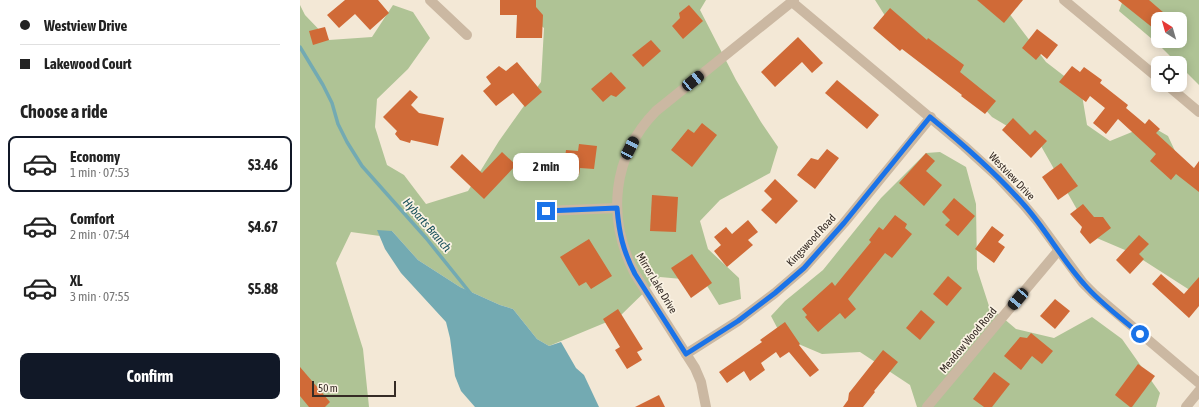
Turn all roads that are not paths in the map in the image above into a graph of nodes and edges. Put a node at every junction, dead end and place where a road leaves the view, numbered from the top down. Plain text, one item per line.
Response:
1 (430, 0) edge
2 (1064, 0) edge
3 (793, 1) edge
4 (467, 35) dead end
5 (1151, 72) edge
6 (1175, 92) edge
7 (1199, 112) edge
8 (930, 117) junction
9 (617, 208) junction
10 (546, 211) dead end
11 (1058, 251) junction
12 (686, 354) junction
13 (1199, 383) edge
14 (1199, 391) edge
15 (706, 407) edge
16 (927, 407) edge
17 (1186, 407) edge

1 - 4 street
2 - 5 street
3 - 8 street, Westview Drive
3 - 9 street, Mirror Lake Drive
6 - 7 street
8 - 11 street, Westview Drive
8 - 12 street, Kingswood Road
9 - 10 street
9 - 12 street, Mirror Lake Drive
11 - 13 street, Westview Drive
11 - 16 street, Meadow Wood Road
12 - 15 street, Mirror Lake Drive
14 - 17 street

